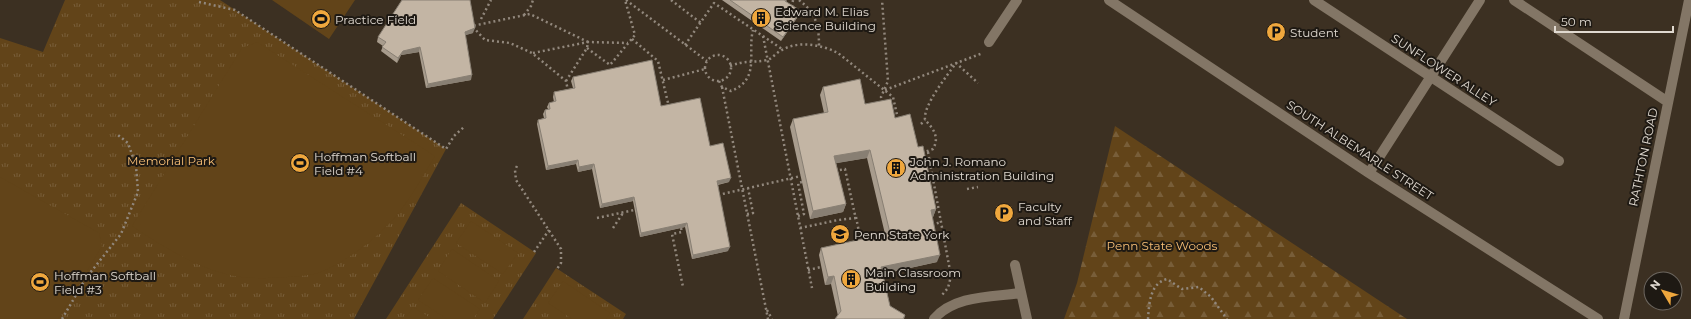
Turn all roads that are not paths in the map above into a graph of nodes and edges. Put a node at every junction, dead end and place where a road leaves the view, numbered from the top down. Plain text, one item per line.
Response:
1 (1017, 0) edge
2 (1109, 0) edge
3 (1314, 0) edge
4 (1480, 0) edge
5 (1514, 0) edge
6 (1688, 0) edge
7 (989, 42) dead end
8 (1431, 77) junction
9 (1668, 102) junction
10 (1559, 161) dead end
11 (1369, 173) junction
12 (1015, 265) dead end
13 (1021, 293) junction
14 (934, 319) edge
15 (1027, 319) edge
16 (1598, 319) edge
17 (1624, 319) edge

1 - 7 street
2 - 11 street, SOUTH ALBEMARLE STREET
3 - 8 street, SUNFLOWER ALLEY
4 - 8 street
5 - 9 street
6 - 9 street, RATHTON ROAD
8 - 10 street, SUNFLOWER ALLEY
8 - 11 street
9 - 17 street, RATHTON ROAD
11 - 16 street, SOUTH ALBEMARLE STREET
12 - 13 street
13 - 14 street
13 - 15 street

